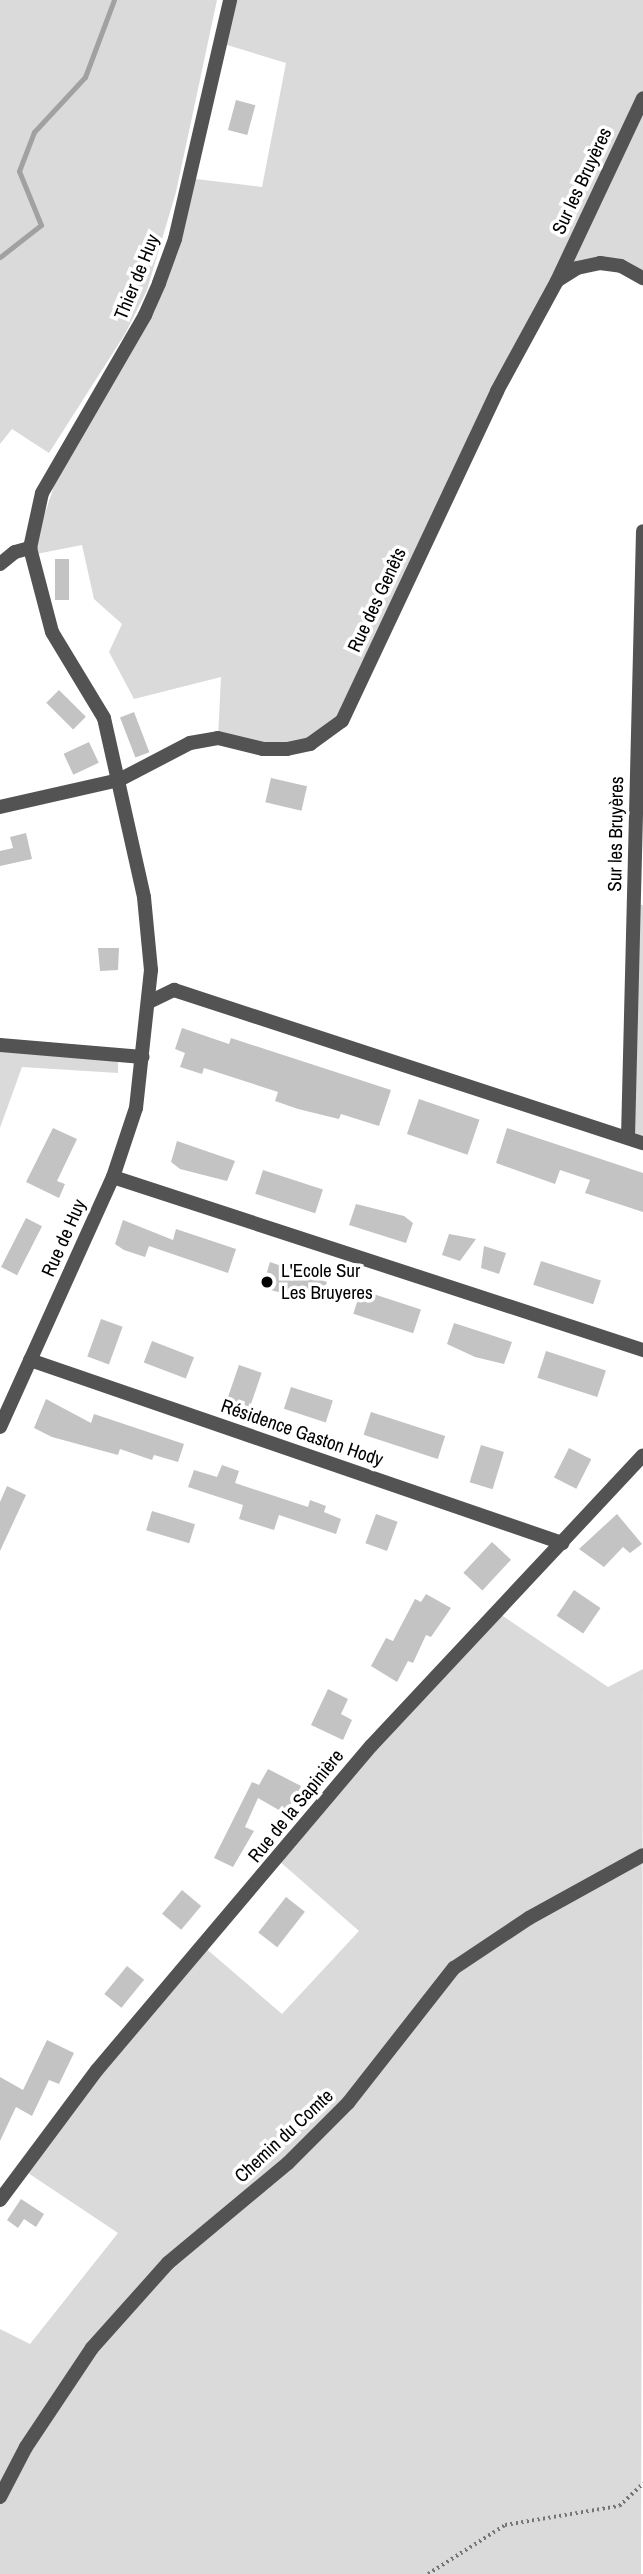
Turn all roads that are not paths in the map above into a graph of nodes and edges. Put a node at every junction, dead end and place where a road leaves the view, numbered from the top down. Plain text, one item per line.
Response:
1 (230, 0) edge
2 (643, 98) edge
3 (643, 278) edge
4 (557, 281) junction
5 (643, 531) edge
6 (30, 548) junction
7 (1, 564) edge
8 (119, 780) junction
9 (0, 807) edge
10 (149, 1002) junction
11 (0, 1045) edge
12 (142, 1057) junction
13 (628, 1138) junction
14 (643, 1143) edge
15 (113, 1177) junction
16 (643, 1350) edge
17 (30, 1360) junction
18 (0, 1427) edge
19 (643, 1454) edge
20 (562, 1543) junction
21 (643, 1855) edge
22 (0, 2200) edge
23 (0, 2497) edge

1 - 6 street, Thier de Huy
2 - 4 street, Sur les Bruyères
3 - 4 street
4 - 8 street, Rue des Genêts
5 - 13 street, Sur les Bruyères
6 - 7 street
6 - 8 street, Thier de Huy
8 - 9 street
8 - 10 street, Rue de Huy
10 - 12 street, Rue de Huy
10 - 13 street
11 - 12 street
12 - 15 street, Rue de Huy
13 - 14 street
15 - 16 street
15 - 17 street, Rue de Huy
17 - 18 street, Rue de Huy
17 - 20 street, Résidence Gaston Hody
19 - 20 street, Rue de la Sapinière
20 - 22 street, Rue de la Sapinière
21 - 23 street, Chemin du Comte

